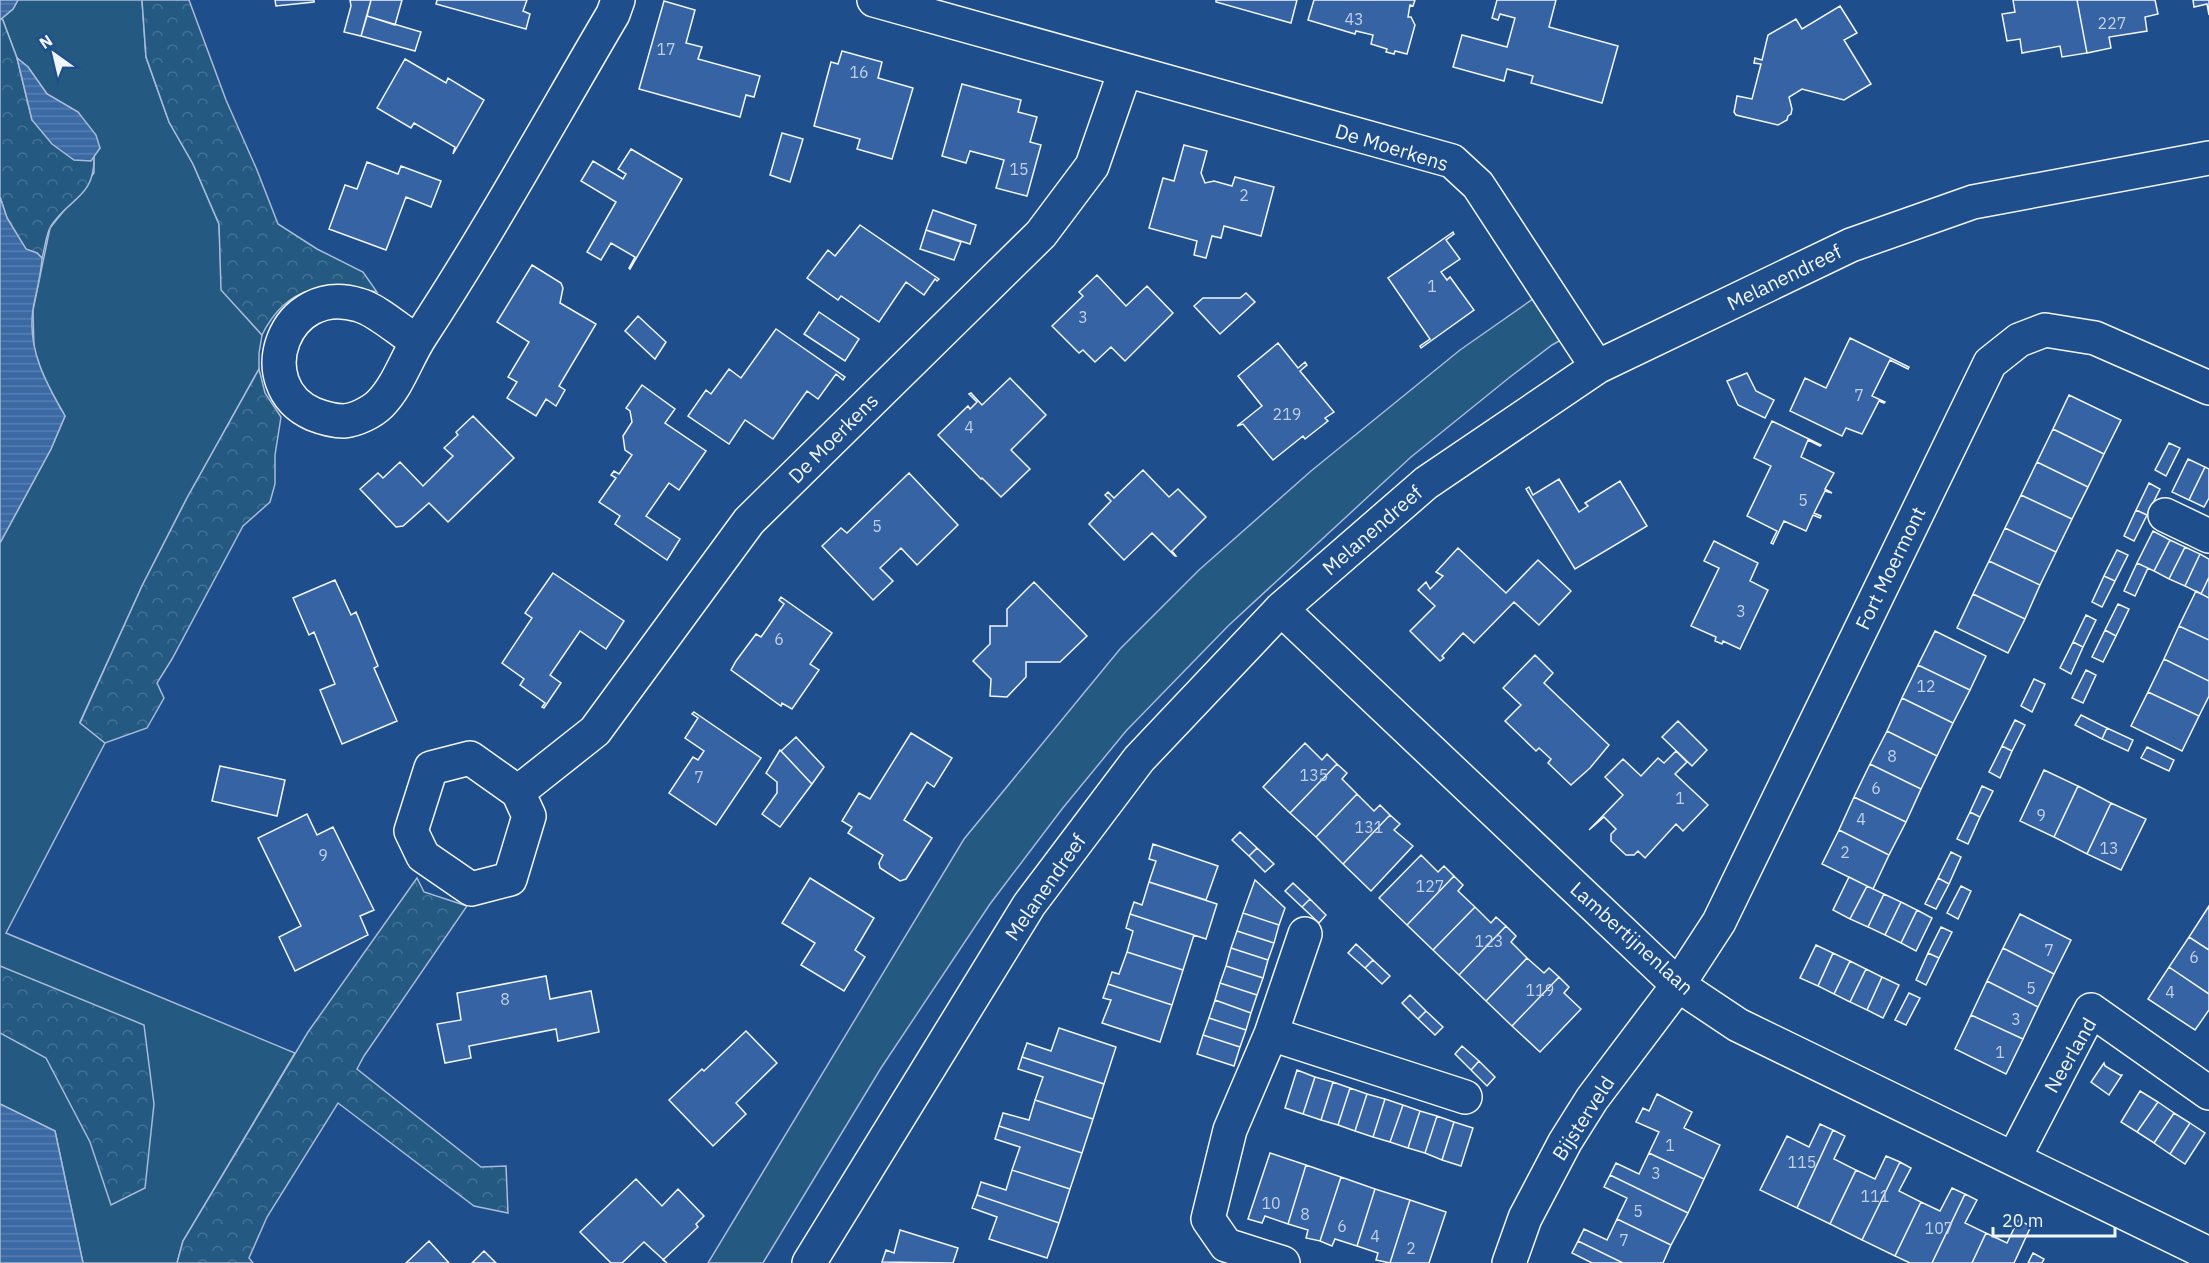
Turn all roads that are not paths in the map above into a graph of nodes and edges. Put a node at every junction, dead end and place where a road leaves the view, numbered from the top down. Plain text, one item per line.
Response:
1 (618, 0) edge
2 (874, 0) edge
3 (958, 11) edge
4 (1125, 71) junction
5 (2209, 158) edge
6 (416, 342) dead end
7 (1597, 367) junction
8 (2209, 388) edge
9 (2165, 515) dead end
10 (2209, 536) edge
11 (1281, 609) junction
12 (518, 792) dead end
13 (1305, 934) dead end
14 (1678, 985) junction
15 (1271, 1034) junction
16 (2209, 1093) edge
17 (1465, 1097) dead end
18 (2014, 1158) junction
19 (2209, 1254) edge
20 (1274, 1262) edge
21 (809, 1263) edge
22 (1509, 1263) edge

1 - 6 street
2 - 3 street, De Moerkens
3 - 4 street, De Moerkens
4 - 7 street, De Moerkens
4 - 12 street, De Moerkens
5 - 7 street, Melanendreef
7 - 11 street, Melanendreef
8 - 14 street, Fort Moermont
9 - 10 street
11 - 14 street, Lambertijnenlaan
11 - 21 street, Melanendreef
13 - 15 street
14 - 18 street, Lambertijnenlaan
14 - 22 street, Bijsterveld
15 - 17 street
15 - 20 street
16 - 18 street, Neerland
18 - 19 street, Lambertijnenlaan

